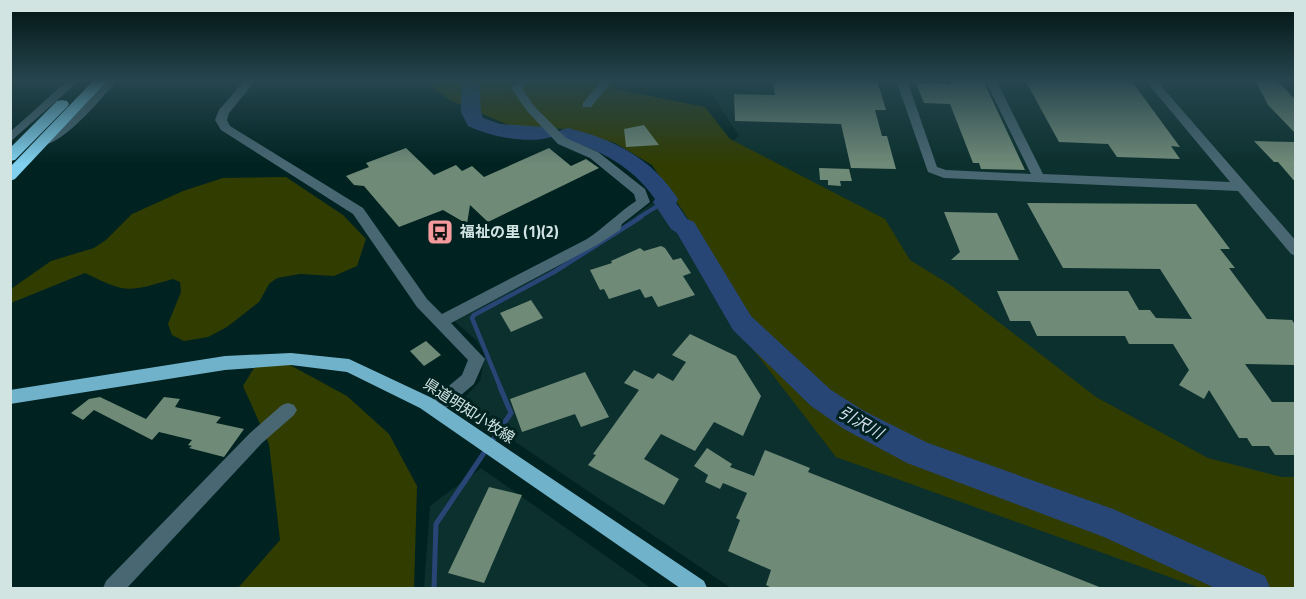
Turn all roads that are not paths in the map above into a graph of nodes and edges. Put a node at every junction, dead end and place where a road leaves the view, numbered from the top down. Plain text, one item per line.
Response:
1 (50, 108) edge
2 (56, 108) edge
3 (75, 108) edge
4 (86, 108) edge
5 (227, 108) edge
6 (530, 108) edge
7 (911, 108) edge
8 (1004, 108) edge
9 (1174, 108) edge
10 (40, 144) junction
11 (13, 150) edge
12 (10, 176) edge
13 (1039, 178) junction
14 (1241, 187) junction
15 (10, 188) edge
16 (1296, 251) edge
17 (440, 322) junction
18 (10, 397) edge
19 (434, 408) junction
20 (288, 410) dead end
21 (113, 588) edge
22 (697, 588) edge

1 - 11 street
2 - 11 highway
3 - 10 highway
4 - 10 street
5 - 17 street
6 - 17 street
7 - 13 street
8 - 13 street
9 - 14 street
10 - 12 highway
10 - 15 highway
13 - 14 street
14 - 16 street
17 - 19 street
18 - 19 main road, 県道明知小牧線
19 - 22 main road, 県道明知小牧線
20 - 21 street

